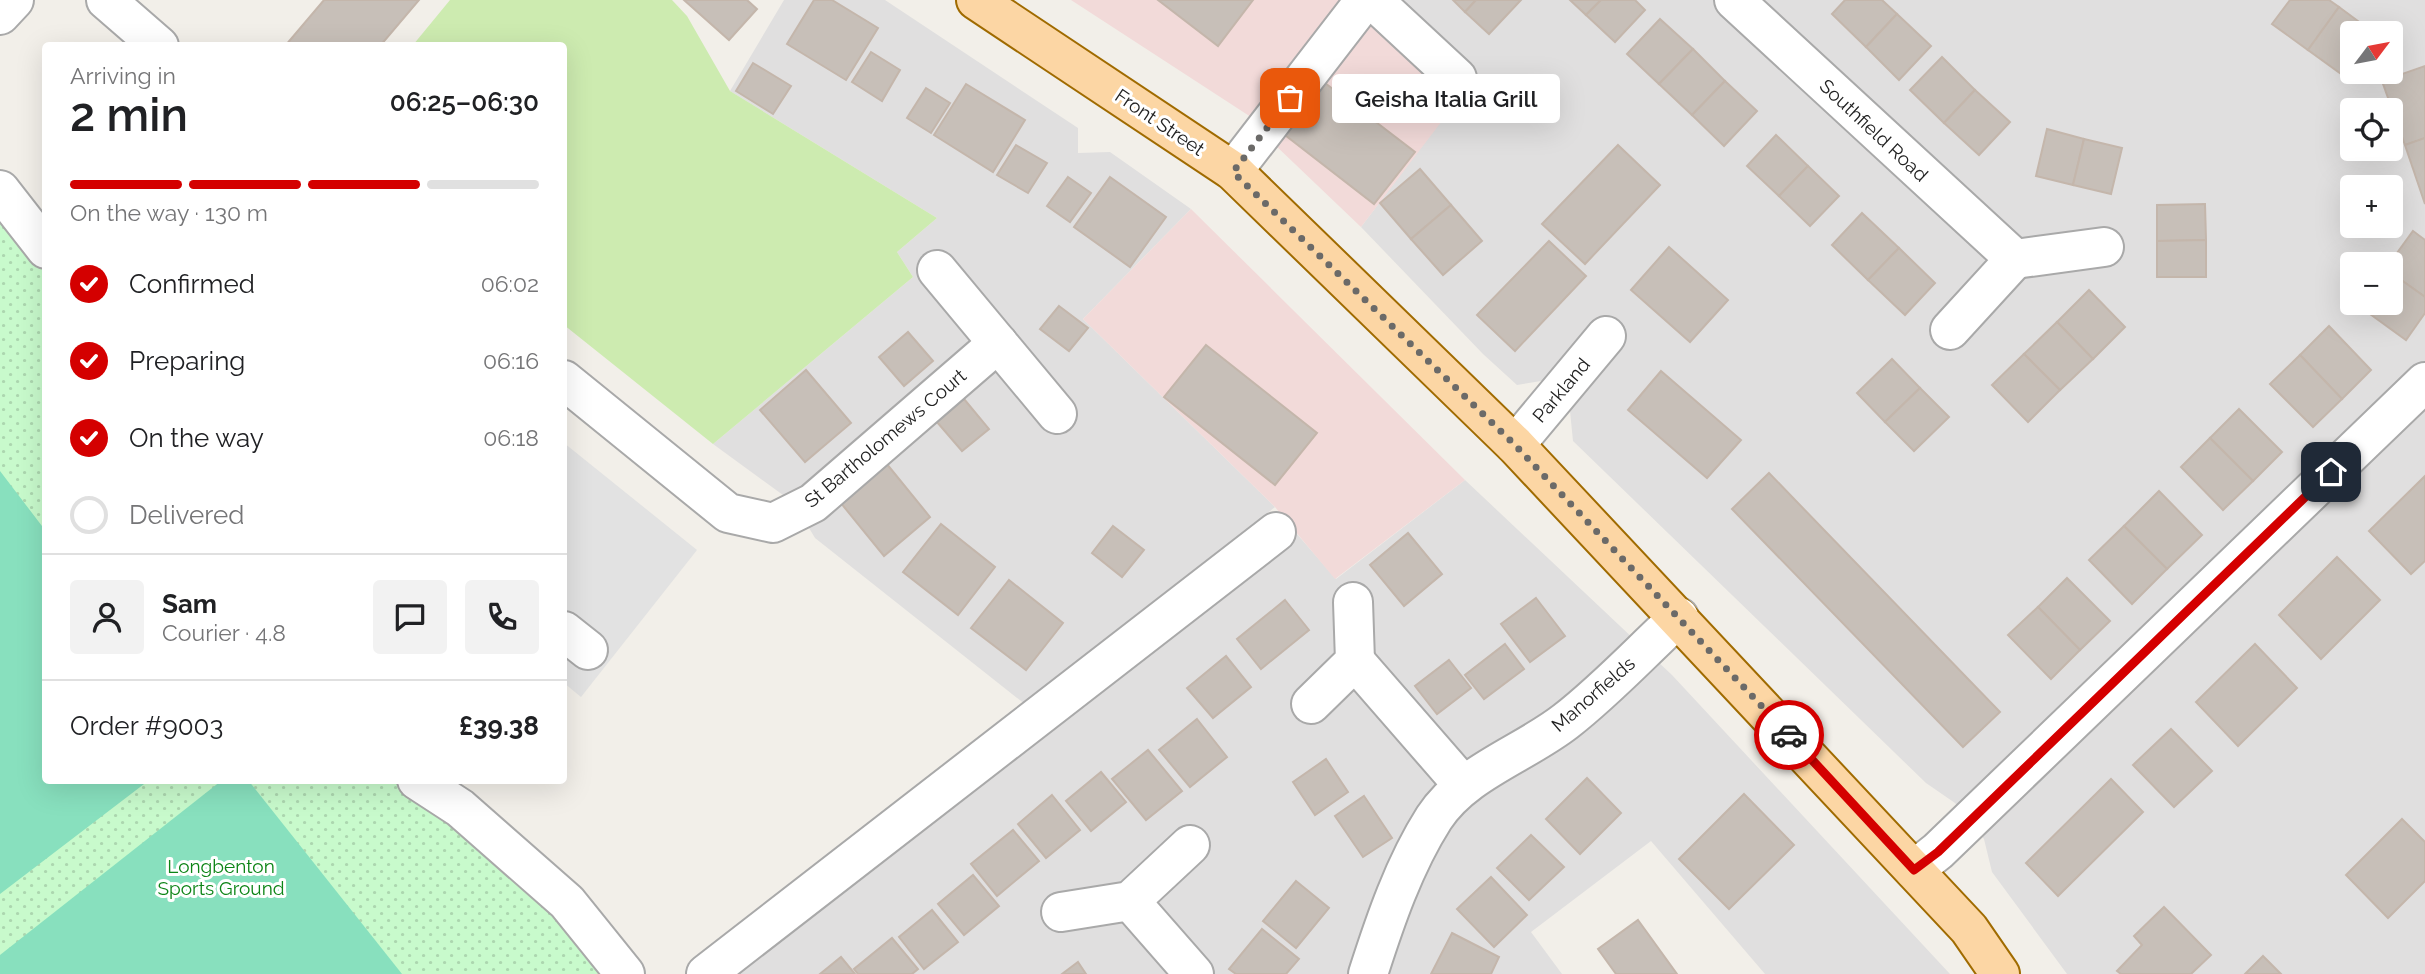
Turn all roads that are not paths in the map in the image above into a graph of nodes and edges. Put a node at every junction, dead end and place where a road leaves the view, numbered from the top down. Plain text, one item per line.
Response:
1 (14, 0) edge
2 (106, 0) edge
3 (976, 0) edge
4 (1365, 0) edge
5 (1373, 0) edge
6 (1734, 0) edge
7 (0, 15) edge
8 (154, 42) edge
9 (1457, 78) dead end
10 (1233, 172) junction
11 (0, 190) edge
12 (42, 244) edge
13 (2105, 247) dead end
14 (2015, 259) junction
15 (937, 270) dead end
16 (1951, 330) dead end
17 (1606, 335) dead end
18 (998, 343) junction
19 (567, 382) edge
20 (2425, 382) edge
21 (1057, 414) dead end
22 (1515, 445) junction
23 (1276, 532) dead end
24 (1353, 603) dead end
25 (1679, 617) junction
26 (1355, 661) junction
27 (1311, 704) dead end
28 (422, 784) edge
29 (1464, 785) junction
30 (1190, 845) dead end
31 (1914, 870) junction
32 (1130, 901) junction
33 (1061, 912) dead end
34 (625, 974) edge
35 (706, 974) edge
36 (1194, 974) edge
37 (1368, 974) edge
38 (2000, 974) edge

1 - 7 street
2 - 8 street
3 - 10 main road, Front Street
4 - 10 street
5 - 9 street
6 - 14 street, Southfield Road
10 - 22 main road, Front Street
11 - 12 street
13 - 14 street
14 - 16 street
15 - 18 street
17 - 22 street, Parkland
18 - 19 street, St Bartholomews Court
18 - 21 street
20 - 31 street
22 - 25 main road, Front Street
23 - 35 street
24 - 26 street
25 - 29 street, Manorfields
25 - 31 main road, Front Street
26 - 27 street
26 - 29 street
28 - 34 street
29 - 37 street, Manorfields
30 - 32 street
31 - 38 main road, Front Street
32 - 33 street
32 - 36 street

